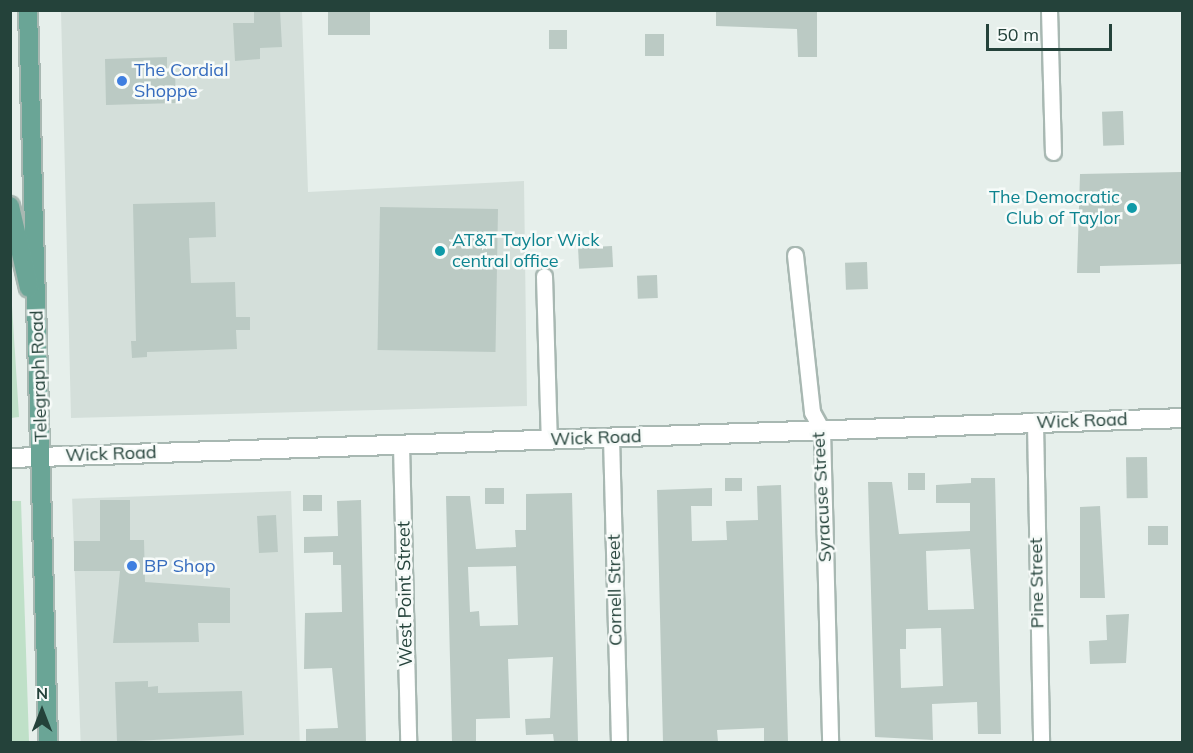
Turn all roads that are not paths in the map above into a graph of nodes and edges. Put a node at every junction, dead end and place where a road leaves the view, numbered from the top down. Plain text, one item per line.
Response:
1 (28, 10) edge
2 (1049, 10) edge
3 (1053, 152) dead end
4 (10, 206) edge
5 (795, 255) dead end
6 (544, 276) dead end
7 (37, 316) junction
8 (1182, 418) edge
9 (1035, 423) junction
10 (822, 430) junction
11 (611, 437) junction
12 (549, 440) junction
13 (401, 445) junction
14 (41, 456) junction
15 (10, 458) edge
16 (48, 742) edge
17 (408, 742) edge
18 (619, 742) edge
19 (830, 742) edge
20 (1041, 742) edge

1 - 7 main road, Telegraph Road
2 - 3 street
4 - 7 main road
5 - 10 street, Syracuse Street
6 - 12 street
7 - 14 main road, Telegraph Road
8 - 9 street, Wick Road
9 - 10 street, Wick Road
9 - 20 street, Pine Street
10 - 11 street, Wick Road
10 - 19 street, Syracuse Street
11 - 12 street, Wick Road
11 - 18 street, Cornell Street
12 - 13 street, Wick Road
13 - 14 street, Wick Road
13 - 17 street, West Point Street
14 - 15 street, Wick Road
14 - 16 main road, Telegraph Road

